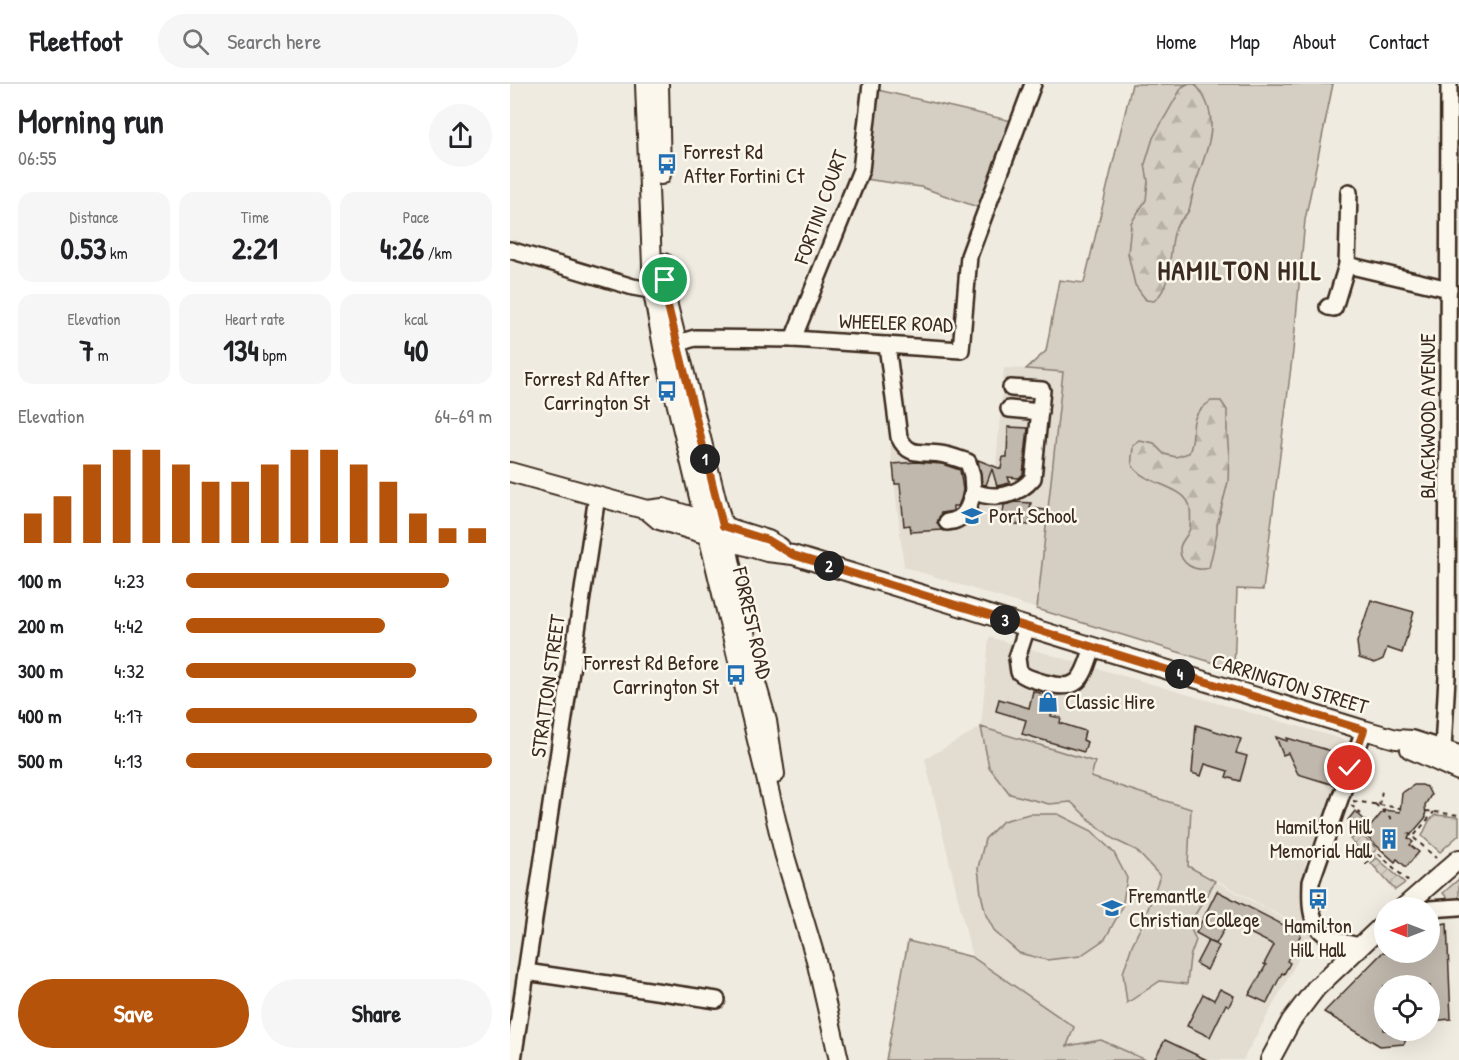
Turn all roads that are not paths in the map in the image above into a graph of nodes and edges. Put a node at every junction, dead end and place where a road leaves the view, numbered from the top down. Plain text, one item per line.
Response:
1 (645, 84) edge
2 (659, 84) edge
3 (872, 84) edge
4 (1033, 84) edge
5 (1449, 84) edge
6 (1349, 192) dead end
7 (510, 250) edge
8 (1347, 265) junction
9 (659, 292) junction
10 (1452, 293) edge
11 (1328, 307) dead end
12 (793, 339) junction
13 (670, 345) junction
14 (887, 345) junction
15 (1011, 388) dead end
16 (1454, 389) edge
17 (1009, 409) dead end
18 (1040, 412) junction
19 (510, 472) edge
20 (973, 490) junction
21 (597, 496) junction
22 (947, 522) dead end
23 (715, 530) junction
24 (1027, 627) junction
25 (1093, 647) junction
26 (1364, 730) junction
27 (1396, 739) junction
28 (1451, 752) edge
29 (1459, 771) edge
30 (1459, 859) edge
31 (1416, 897) edge
32 (1459, 907) edge
33 (1440, 908) edge
34 (1374, 933) edge
35 (1360, 946) junction
36 (526, 972) junction
37 (717, 1000) dead end
38 (512, 1051) edge
39 (839, 1060) edge
40 (848, 1060) edge
41 (1270, 1060) edge

1 - 9 main road, FORREST ROAD
2 - 9 main road, FORREST ROAD
3 - 12 street, FORTINI COURT
4 - 14 street, WHEELER ROAD
5 - 10 street, BLACKWOOD AVENUE
6 - 8 street
7 - 9 street
8 - 10 street
8 - 11 street
9 - 13 main road, FORREST ROAD
10 - 16 street, BLACKWOOD AVENUE
12 - 13 street, WHEELER ROAD
12 - 14 street, WHEELER ROAD
13 - 23 main road, FORREST ROAD
14 - 20 street
15 - 18 street
16 - 28 street, BLACKWOOD AVENUE
17 - 18 street
18 - 20 street
19 - 21 main road, CARRINGTON STREET
20 - 22 street
21 - 23 main road, CARRINGTON STREET
21 - 36 street, STRATTON STREET
23 - 24 main road, CARRINGTON STREET
23 - 39 main road, FORREST ROAD
23 - 40 main road, FORREST ROAD
24 - 25 main road, CARRINGTON STREET
24 - 25 street
25 - 26 main road, CARRINGTON STREET
26 - 27 main road, CARRINGTON STREET
26 - 35 street
27 - 28 main road, CARRINGTON STREET
27 - 29 main road, CARRINGTON STREET
30 - 31 main road
32 - 33 street
34 - 35 main road
35 - 41 main road
36 - 37 street
36 - 38 street, STRATTON STREET

